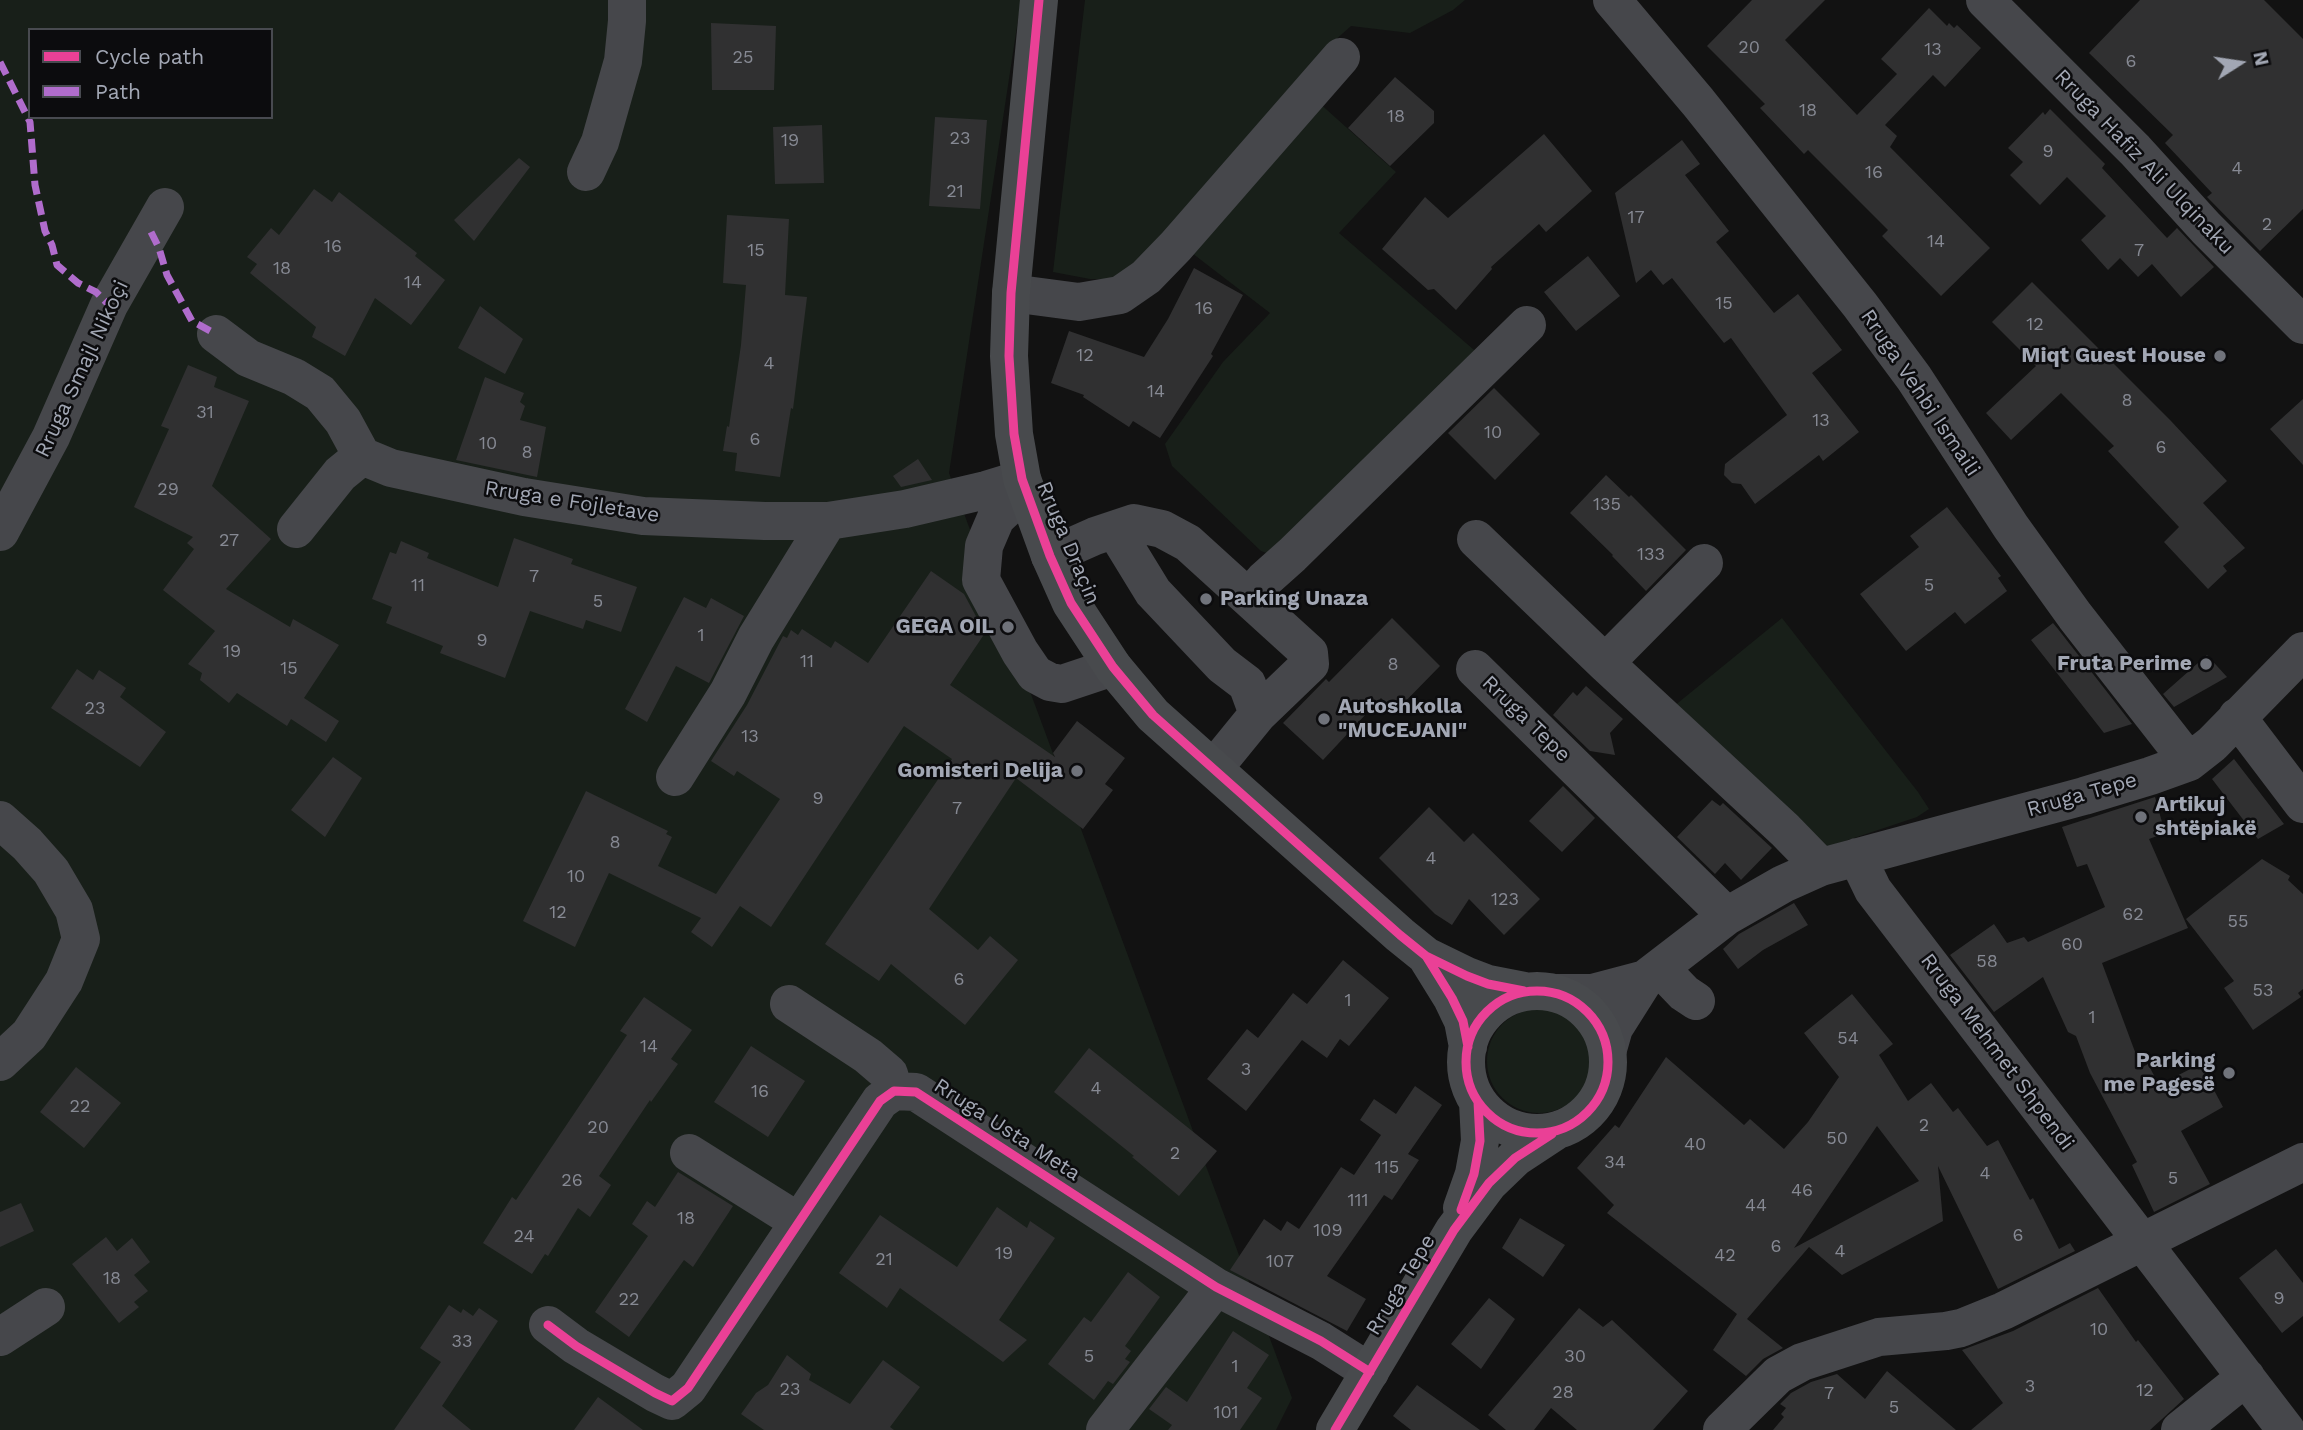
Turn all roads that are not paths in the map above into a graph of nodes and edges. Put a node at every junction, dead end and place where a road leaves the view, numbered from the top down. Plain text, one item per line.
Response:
1 (627, 0) edge
2 (1039, 0) edge
3 (1612, 0) edge
4 (1985, 0) edge
5 (1341, 57) dead end
6 (586, 172) dead end
7 (165, 207) dead end
8 (1011, 293) junction
9 (1527, 325) dead end
10 (2303, 326) edge
11 (216, 334) dead end
12 (362, 456) junction
13 (1023, 485) junction
14 (828, 521) junction
15 (296, 529) dead end
16 (1115, 530) junction
17 (0, 532) edge
18 (1476, 539) dead end
19 (1049, 556) junction
20 (1704, 563) dead end
21 (1249, 597) junction
22 (2303, 651) edge
23 (1605, 663) junction
24 (1113, 667) junction
25 (1475, 669) dead end
26 (1258, 714) junction
27 (2237, 717) junction
28 (2189, 762) junction
29 (1214, 768) junction
30 (675, 778) dead end
31 (2303, 804) edge
32 (0, 820) edge
33 (1857, 857) junction
34 (1821, 867) junction
35 (1727, 916) junction
36 (1426, 956) junction
37 (1653, 973) junction
38 (1541, 992) junction
39 (1696, 1001) dead end
40 (789, 1004) dead end
41 (1468, 1047) junction
42 (1608, 1049) junction
43 (0, 1062) edge
44 (894, 1091) junction
45 (1478, 1102) junction
46 (1556, 1131) junction
47 (689, 1153) dead end
48 (2303, 1162) edge
49 (799, 1222) junction
50 (1454, 1230) junction
51 (2143, 1243) junction
52 (1216, 1287) junction
53 (46, 1307) dead end
54 (548, 1325) dead end
55 (0, 1337) edge
56 (1370, 1372) junction
57 (2246, 1377) junction
58 (1348, 1425) edge
59 (1105, 1430) edge
60 (1723, 1430) edge
61 (2180, 1430) edge
62 (2286, 1430) edge

1 - 6 street
2 - 8 main road, Rruga Draçin
3 - 28 street, Rruga Vehbi Ismaili
4 - 10 street, Rruga Hafiz Ali Ulqinaku
5 - 8 street
7 - 17 street, Rruga Smajl Nikoçi
8 - 13 main road, Rruga Draçin
9 - 21 street
11 - 12 street
12 - 14 street, Rruga e Fojletave
12 - 15 street
13 - 14 street, Rruga e Fojletave
13 - 19 main road, Rruga Draçin
13 - 24 street
14 - 30 street
16 - 19 street, Rruga Draçin
16 - 21 street, Rruga Draçin
16 - 26 street
18 - 23 street
19 - 24 main road, Rruga Draçin
20 - 23 street
21 - 26 street, Rruga Draçin
22 - 27 street, Rruga Tepe
23 - 34 street
24 - 29 main road, Rruga Draçin
25 - 35 street, Rruga Tepe
26 - 29 street
27 - 28 street, Rruga Tepe
27 - 31 street
28 - 33 street, Rruga Tepe
29 - 36 main road, Rruga Draçin
32 - 43 street
33 - 34 street, Rruga Tepe
33 - 51 street, Rruga Mehmet Shpendi
34 - 35 street, Rruga Tepe
35 - 37 street, Rruga Tepe
36 - 38 main road, Rruga Draçin
36 - 41 main road, Rruga Draçin
37 - 38 street, Rruga Tepe
37 - 39 street
37 - 42 street, Rruga Tepe
38 - 41 main road, Rruga Tepe
38 - 42 main road
40 - 44 street
41 - 45 main road, Rruga Tepe
42 - 46 main road, Rruga Tepe
44 - 49 street
44 - 52 street, Rruga Usta Meta
45 - 46 main road
45 - 50 main road, Rruga Tepe
46 - 50 main road, Rruga Tepe
47 - 49 street
48 - 51 street
49 - 54 street
50 - 56 main road, Rruga Tepe
51 - 57 street, Rruga Mehmet Shpendi
51 - 60 street
52 - 56 street, Rruga Usta Meta
52 - 59 street
53 - 55 street
56 - 58 main road, Rruga Tepe
57 - 61 street
57 - 62 street, Rruga Mehmet Shpendi

